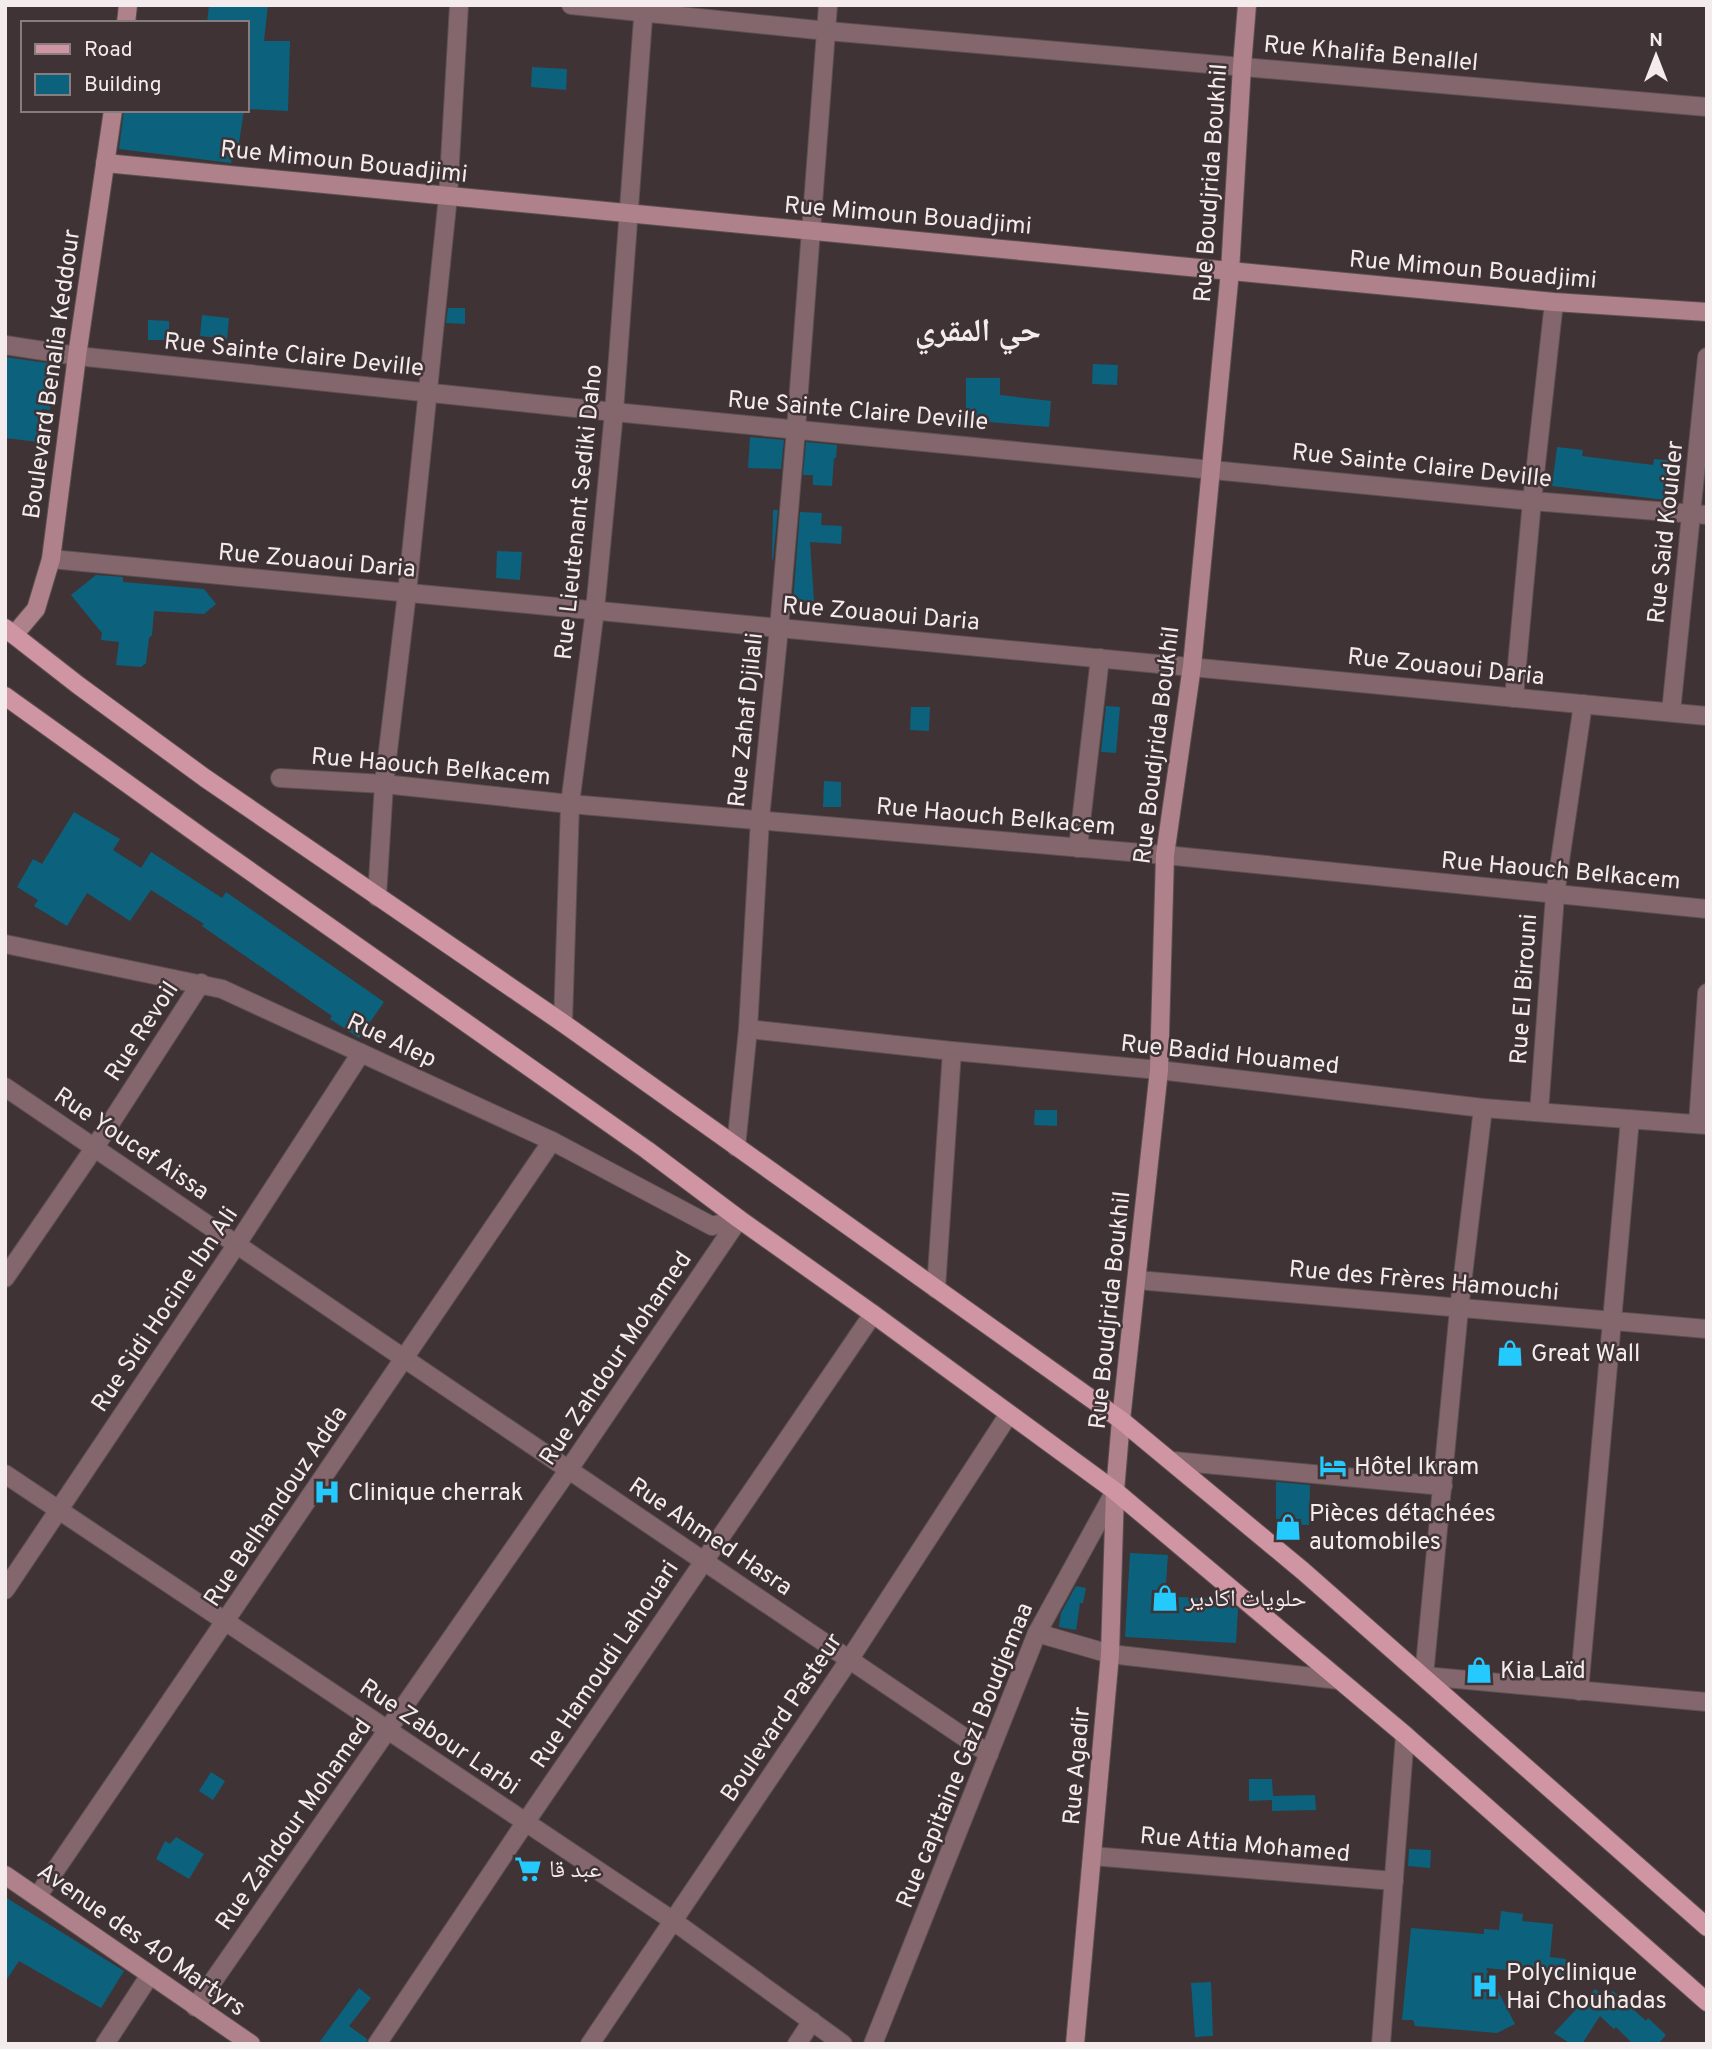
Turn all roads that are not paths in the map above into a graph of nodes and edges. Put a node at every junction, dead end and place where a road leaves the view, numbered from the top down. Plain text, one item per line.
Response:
1 (459, 5) edge
2 (572, 5) edge
3 (828, 5) edge
4 (1247, 5) edge
5 (644, 9) edge
6 (827, 31) junction
7 (1241, 66) junction
8 (1707, 107) edge
9 (113, 112) edge
10 (105, 163) junction
11 (448, 196) junction
12 (628, 213) junction
13 (812, 231) junction
14 (1230, 271) junction
15 (1554, 302) junction
16 (1707, 312) edge
17 (5, 345) edge
18 (77, 356) junction
19 (1707, 357) edge
20 (427, 392) junction
21 (614, 412) junction
22 (796, 429) junction
23 (1212, 469) junction
24 (1532, 500) junction
25 (1699, 515) edge
26 (51, 559) junction
27 (407, 593) junction
28 (595, 610) junction
29 (779, 628) junction
30 (9, 631) edge
31 (1100, 658) junction
32 (1192, 666) junction
33 (5, 696) edge
34 (1514, 698) junction
35 (1583, 704) junction
36 (1671, 712) junction
37 (1707, 716) edge
38 (280, 778) dead end
39 (384, 784) junction
40 (570, 804) junction
41 (760, 819) junction
42 (1077, 848) junction
43 (1165, 855) junction
44 (1555, 895) junction
45 (377, 897) junction
46 (1707, 909) edge
47 (5, 944) edge
48 (201, 984) junction
49 (1707, 993) edge
50 (563, 1024) junction
51 (748, 1029) junction
52 (952, 1051) junction
53 (361, 1053) junction
54 (1159, 1070) junction
55 (5, 1087) edge
56 (1483, 1108) junction
57 (1539, 1112) junction
58 (1630, 1119) junction
59 (1702, 1124) edge
60 (552, 1142) junction
61 (95, 1147) junction
62 (736, 1147) junction
63 (739, 1219) junction
64 (237, 1244) junction
65 (5, 1278) edge
66 (1137, 1280) junction
67 (936, 1289) junction
68 (1459, 1309) junction
69 (873, 1314) junction
70 (1613, 1320) junction
71 (1707, 1329) edge
72 (405, 1359) junction
73 (1009, 1415) junction
74 (1121, 1420) junction
75 (1173, 1461) junction
76 (569, 1469) junction
77 (5, 1474) edge
78 (1443, 1486) junction
79 (1115, 1491) junction
80 (58, 1510) junction
81 (704, 1562) junction
82 (5, 1590) edge
83 (225, 1622) junction
84 (1037, 1633) junction
85 (1110, 1654) junction
86 (849, 1660) junction
87 (1424, 1676) junction
88 (1339, 1680) junction
89 (1578, 1691) junction
90 (1707, 1702) edge
91 (388, 1731) junction
92 (1405, 1735) junction
93 (989, 1754) junction
94 (526, 1823) junction
95 (1092, 1856) junction
96 (5, 1875) edge
97 (1394, 1881) junction
98 (37, 1897) junction
99 (672, 1920) junction
100 (1707, 1927) edge
101 (150, 1975) junction
102 (1707, 2002) edge
103 (195, 2007) junction
104 (812, 2021) junction
105 (105, 2044) edge
106 (251, 2044) edge
107 (377, 2044) edge
108 (590, 2044) edge
109 (797, 2044) edge
110 (843, 2044) edge
111 (873, 2044) edge
112 (1075, 2044) edge
113 (1381, 2044) edge

1 - 11 street
2 - 5 street, Rue Khalifa Benallel
3 - 6 street, Rue Zahaf Djilali
4 - 7 street, Rue Boudjrida Boukhil
5 - 6 street, Rue Khalifa Benallel
5 - 12 street, Rue Lieutenant Sediki Daho
6 - 7 street, Rue Khalifa Benallel
6 - 13 street, Rue Zahaf Djilali
7 - 8 street, Rue Khalifa Benallel
7 - 14 street, Rue Boudjrida Boukhil
9 - 10 street, Boulevard Benalia Keddour
10 - 11 street, Rue Mimoun Bouadjimi
10 - 18 street, Boulevard Benalia Keddour
11 - 12 street, Rue Mimoun Bouadjimi
11 - 20 street
12 - 13 street, Rue Mimoun Bouadjimi
12 - 21 street, Rue Lieutenant Sediki Daho
13 - 14 street, Rue Mimoun Bouadjimi
13 - 22 street, Rue Zahaf Djilali
14 - 15 street, Rue Mimoun Bouadjimi
14 - 23 street, Rue Boudjrida Boukhil
15 - 16 street, Rue Mimoun Bouadjimi
15 - 24 street
17 - 18 street, Rue Sainte Claire Deville
18 - 20 street, Rue Sainte Claire Deville
18 - 26 street, Boulevard Benalia Keddour
19 - 25 street, Rue Said Kouider
20 - 21 street, Rue Sainte Claire Deville
20 - 27 street
21 - 22 street, Rue Sainte Claire Deville
21 - 28 street, Rue Lieutenant Sediki Daho
22 - 23 street, Rue Sainte Claire Deville
22 - 29 street, Rue Zahaf Djilali
23 - 24 street, Rue Sainte Claire Deville
23 - 32 street, Rue Boudjrida Boukhil
24 - 25 street, Rue Sainte Claire Deville
24 - 34 street
25 - 36 street, Rue Said Kouider
26 - 27 street, Rue Zouaoui Daria
26 - 30 street, Boulevard Benalia Keddour
27 - 28 street, Rue Zouaoui Daria
27 - 39 street
28 - 29 street, Rue Zouaoui Daria
28 - 40 street, Rue Lieutenant Sediki Daho
29 - 31 street, Rue Zouaoui Daria
29 - 41 street, Rue Zahaf Djilali
30 - 45 main road
31 - 32 street, Rue Zouaoui Daria
31 - 42 street
32 - 34 street, Rue Zouaoui Daria
32 - 43 street, Rue Boudjrida Boukhil
33 - 63 main road
34 - 35 street, Rue Zouaoui Daria
35 - 36 street, Rue Zouaoui Daria
35 - 44 street, Rue El Birouni
36 - 37 street, Rue Zouaoui Daria
38 - 39 street, Rue Haouch Belkacem
39 - 40 street, Rue Haouch Belkacem
39 - 45 street
40 - 41 street, Rue Haouch Belkacem
40 - 50 street, Rue Lieutenant Sediki Daho
41 - 42 street, Rue Haouch Belkacem
41 - 51 street, Rue Zahaf Djilali
42 - 43 street, Rue Haouch Belkacem
43 - 44 street, Rue Haouch Belkacem
43 - 54 street, Rue Boudjrida Boukhil
44 - 46 street, Rue Haouch Belkacem
44 - 57 street, Rue El Birouni
45 - 50 main road
47 - 48 street, Rue Alep
48 - 53 street, Rue Alep
48 - 61 street, Rue Revoil
49 - 59 street
50 - 62 main road
51 - 52 street, Rue Badid Houamed
51 - 62 street, Rue Zahaf Djilali
52 - 54 street, Rue Badid Houamed
52 - 67 street
53 - 60 street, Rue Alep
53 - 64 street, Rue Sidi Hocine Ibn Ali
54 - 56 street, Rue Badid Houamed
54 - 66 street, Rue Boudjrida Boukhil
55 - 61 street, Rue Youcef Aissa
56 - 57 street, Rue Badid Houamed
56 - 68 street
57 - 58 street, Rue Badid Houamed
58 - 59 street, Rue Badid Houamed
58 - 70 street
60 - 63 street, Rue Alep
60 - 72 street, Rue Belhandouz Adda
61 - 64 street, Rue Youcef Aissa
61 - 65 street, Rue Revoil
62 - 67 main road
63 - 69 main road
63 - 76 street, Rue Zahdour Mohamed
64 - 72 street, Rue Youcef Aissa
64 - 80 street, Rue Sidi Hocine Ibn Ali
66 - 68 street, Rue des Frères Hamouchi
66 - 74 street, Rue Boudjrida Boukhil
67 - 74 main road
68 - 70 street, Rue des Frères Hamouchi
68 - 78 street
69 - 73 main road
69 - 81 street, Rue Hamoudi Lahouari
70 - 71 street, Rue des Frères Hamouchi
70 - 89 street
72 - 76 street, Rue Ahmed Hasra
72 - 83 street, Rue Belhandouz Adda
73 - 79 main road
73 - 86 street, Boulevard Pasteur
74 - 75 main road
74 - 79 street, Rue Boudjrida Boukhil
75 - 78 street
75 - 87 main road
76 - 81 street, Rue Ahmed Hasra
76 - 91 street, Rue Zahdour Mohamed
77 - 80 street, Rue Zabour Larbi
78 - 87 street
79 - 84 street, Rue capitaine Gazi Boudjemaa
79 - 85 street, Rue Agadir
79 - 88 main road
80 - 82 street, Rue Sidi Hocine Ibn Ali
80 - 83 street, Rue Zabour Larbi
81 - 86 street, Rue Ahmed Hasra
81 - 94 street, Rue Hamoudi Lahouari
83 - 91 street, Rue Zabour Larbi
83 - 98 street, Rue Belhandouz Adda
84 - 85 street
84 - 93 street, Rue capitaine Gazi Boudjemaa
85 - 88 street
85 - 95 street, Rue Agadir
86 - 93 street, Rue Ahmed Hasra
86 - 99 street, Boulevard Pasteur
87 - 89 street
87 - 100 main road
88 - 92 main road
89 - 90 street
91 - 94 street, Rue Zabour Larbi
91 - 103 street, Rue Zahdour Mohamed
92 - 97 street
92 - 102 main road
93 - 111 street, Rue capitaine Gazi Boudjemaa
94 - 99 street, Rue Zabour Larbi
94 - 107 street, Rue Hamoudi Lahouari
95 - 97 street, Rue Attia Mohamed
95 - 112 street, Rue Agadir
96 - 98 street, Avenue des 40 Martyrs
97 - 113 street
98 - 101 street, Avenue des 40 Martyrs
99 - 104 street, Rue Zabour Larbi
99 - 108 street, Boulevard Pasteur
101 - 103 street, Avenue des 40 Martyrs
101 - 105 street
103 - 106 street, Avenue des 40 Martyrs
104 - 109 street
104 - 110 street, Rue Zabour Larbi

